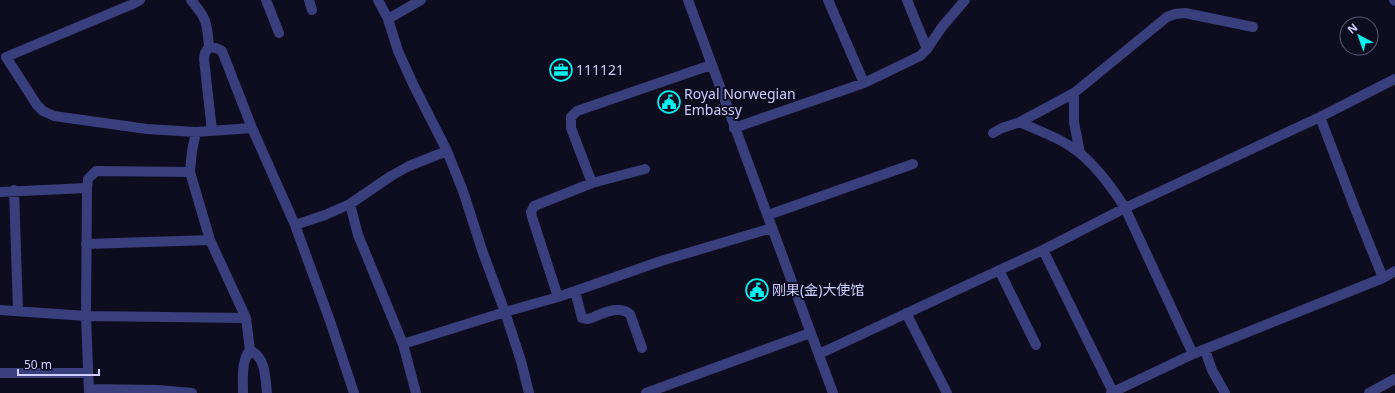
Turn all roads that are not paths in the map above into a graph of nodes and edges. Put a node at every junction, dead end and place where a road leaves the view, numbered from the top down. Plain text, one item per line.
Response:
1 (190, 0) edge
2 (266, 0) edge
3 (378, 0) edge
4 (421, 0) edge
5 (688, 0) edge
6 (828, 0) edge
7 (907, 0) edge
8 (965, 0) edge
9 (134, 1) edge
10 (388, 19) junction
11 (1253, 27) dead end
12 (279, 33) dead end
13 (209, 47) junction
14 (0, 48) edge
15 (927, 49) junction
16 (6, 57) junction
17 (711, 65) junction
18 (1395, 79) edge
19 (864, 83) junction
20 (1074, 93) junction
21 (1320, 117) junction
22 (1020, 122) junction
23 (252, 128) junction
24 (734, 128) junction
25 (212, 131) junction
26 (196, 132) junction
27 (993, 134) dead end
28 (447, 151) junction
29 (1080, 153) junction
30 (913, 164) dead end
31 (645, 169) dead end
32 (190, 172) junction
33 (592, 184) junction
34 (87, 188) junction
35 (14, 190) junction
36 (0, 192) edge
37 (350, 204) junction
38 (1125, 208) junction
39 (768, 215) junction
40 (295, 225) junction
41 (772, 228) junction
42 (210, 240) junction
43 (86, 244) junction
44 (1043, 250) junction
45 (999, 270) junction
46 (1395, 272) edge
47 (1383, 278) junction
48 (575, 291) junction
49 (558, 297) junction
50 (0, 310) edge
51 (18, 311) junction
52 (505, 312) junction
53 (906, 313) junction
54 (86, 316) junction
55 (246, 318) junction
56 (810, 333) junction
57 (403, 344) junction
58 (1036, 345) dead end
59 (642, 348) dead end
60 (250, 350) junction
61 (1205, 350) junction
62 (820, 354) junction
63 (1193, 354) junction
64 (0, 373) edge
65 (87, 373) junction
66 (1395, 379) edge
67 (89, 391) edge
68 (192, 393) edge
69 (243, 393) edge
70 (267, 393) edge
71 (354, 393) edge
72 (416, 393) edge
73 (529, 393) edge
74 (646, 393) edge
75 (833, 393) edge
76 (947, 393) edge
77 (1112, 393) edge
78 (1224, 393) edge
79 (1369, 393) edge

1 - 13 street
2 - 12 street
3 - 10 street
4 - 10 street
5 - 17 street
6 - 19 street
7 - 15 street
8 - 15 street
9 - 16 street
10 - 28 street
11 - 20 street
13 - 23 street
13 - 25 street
14 - 16 street
15 - 19 street
16 - 26 street
17 - 24 street
17 - 33 street
18 - 21 street
19 - 24 street
20 - 22 street
20 - 29 street
21 - 38 street
21 - 47 street
22 - 27 street
22 - 29 street
23 - 25 street
23 - 40 street
24 - 39 street
25 - 26 street
26 - 32 street
28 - 37 street
28 - 52 street
29 - 38 street
30 - 39 street
31 - 33 street
32 - 34 street
32 - 42 street
33 - 49 street
34 - 35 street
34 - 43 street
35 - 36 street
35 - 51 street
37 - 40 street
37 - 57 street
38 - 44 street
38 - 63 street
39 - 41 street
40 - 71 street
41 - 48 street
41 - 56 street
42 - 43 street
42 - 55 street
43 - 54 street
44 - 45 street
44 - 77 street
45 - 53 street
45 - 58 street
46 - 47 street
47 - 61 street
48 - 49 street
48 - 59 street
49 - 52 street
50 - 51 street
51 - 54 street
52 - 57 street
52 - 73 street
53 - 62 street
53 - 76 street
54 - 55 street
54 - 65 street
55 - 60 street
56 - 62 street
56 - 74 street
57 - 72 street
60 - 69 street
60 - 70 street
61 - 63 street
61 - 78 street
62 - 75 street
63 - 77 street
64 - 65 street
65 - 67 street
66 - 79 street
67 - 68 street

